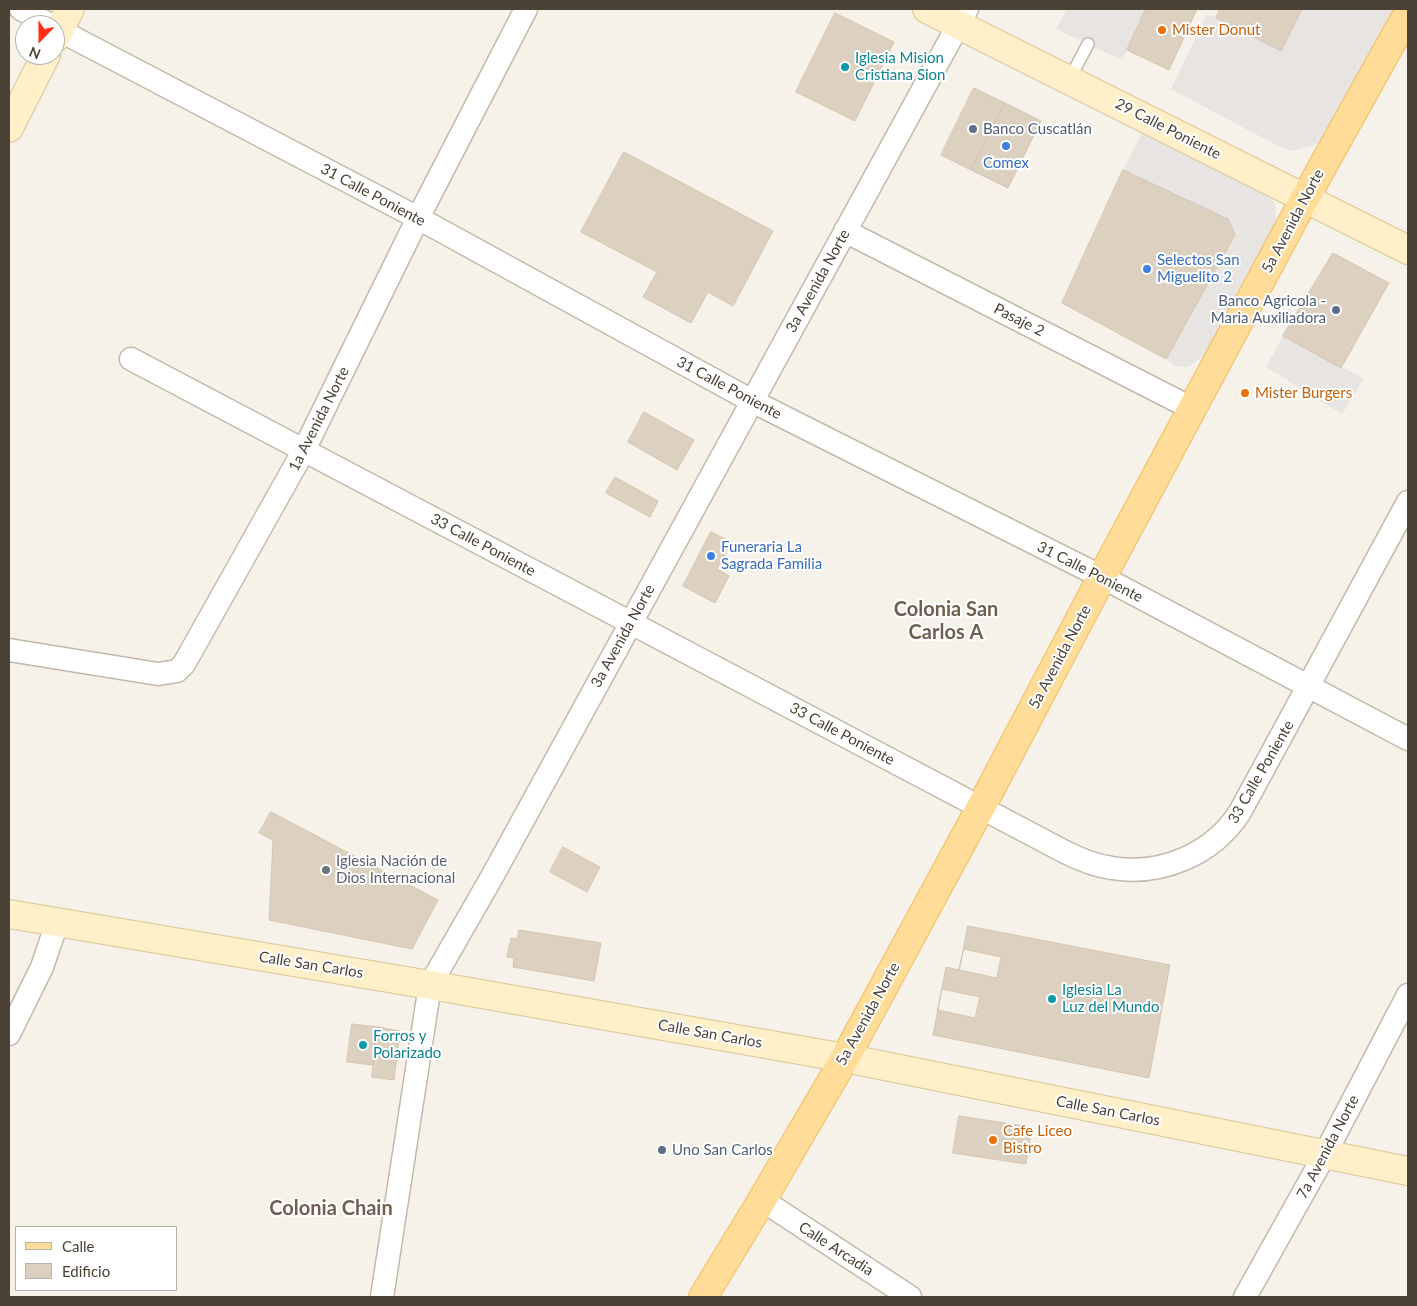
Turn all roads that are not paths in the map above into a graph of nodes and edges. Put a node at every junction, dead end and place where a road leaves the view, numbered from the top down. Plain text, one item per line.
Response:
1 (21, 9) edge
2 (526, 9) edge
3 (927, 9) edge
4 (1408, 14) edge
5 (34, 15) edge
6 (963, 16) edge
7 (65, 30) edge
8 (1088, 44) dead end
9 (41, 65) edge
10 (1069, 80) junction
11 (9, 128) edge
12 (1305, 198) junction
13 (418, 218) junction
14 (845, 231) junction
15 (1408, 250) edge
16 (131, 359) dead end
17 (752, 401) junction
18 (1193, 410) junction
19 (304, 450) junction
20 (1408, 502) edge
21 (1102, 577) junction
22 (630, 623) junction
23 (9, 650) edge
24 (1309, 687) junction
25 (1408, 739) edge
26 (981, 807) junction
27 (9, 914) edge
28 (57, 923) junction
29 (430, 985) junction
30 (1408, 995) edge
31 (9, 1034) edge
32 (845, 1058) junction
33 (1325, 1154) junction
34 (1408, 1171) edge
35 (762, 1200) junction
36 (382, 1297) edge
37 (703, 1297) edge
38 (910, 1297) edge
39 (1244, 1297) edge

1 - 5 street, 31 Calle Poniente
2 - 13 street, 1a Avenida Norte
3 - 6 street, 29 Calle Poniente
4 - 12 main road, 5a Avenida Norte
6 - 10 street, 29 Calle Poniente
6 - 14 street, 3a Avenida Norte
7 - 13 street, 31 Calle Poniente
8 - 10 lane
9 - 11 street
10 - 12 street, 29 Calle Poniente
12 - 15 street, 29 Calle Poniente
12 - 18 main road, 5a Avenida Norte
13 - 17 street, 31 Calle Poniente
13 - 19 street, 1a Avenida Norte
14 - 17 street, 3a Avenida Norte
14 - 18 street, Pasaje 2
16 - 19 street, 33 Calle Poniente
17 - 21 street, 31 Calle Poniente
17 - 22 street, 3a Avenida Norte
18 - 21 main road, 5a Avenida Norte
19 - 22 street, 33 Calle Poniente
19 - 23 street, 1a Avenida Norte
20 - 24 street, 33 Calle Poniente
21 - 24 street, 31 Calle Poniente
21 - 26 main road, 5a Avenida Norte
22 - 26 street, 33 Calle Poniente
22 - 29 street, 3a Avenida Norte
24 - 25 street, 31 Calle Poniente
24 - 26 street, 33 Calle Poniente
26 - 32 main road, 5a Avenida Norte
27 - 28 street, Calle San Carlos
28 - 29 street, Calle San Carlos
28 - 31 street
29 - 32 street, Calle San Carlos
29 - 36 street, 3a Avenida Norte
30 - 33 street, 7a Avenida Norte
32 - 33 street, Calle San Carlos
32 - 35 main road, 5a Avenida Norte
33 - 34 street, Calle San Carlos
33 - 39 street, 7a Avenida Norte
35 - 37 main road, 5a Avenida Norte
35 - 38 street, Calle Arcadia

